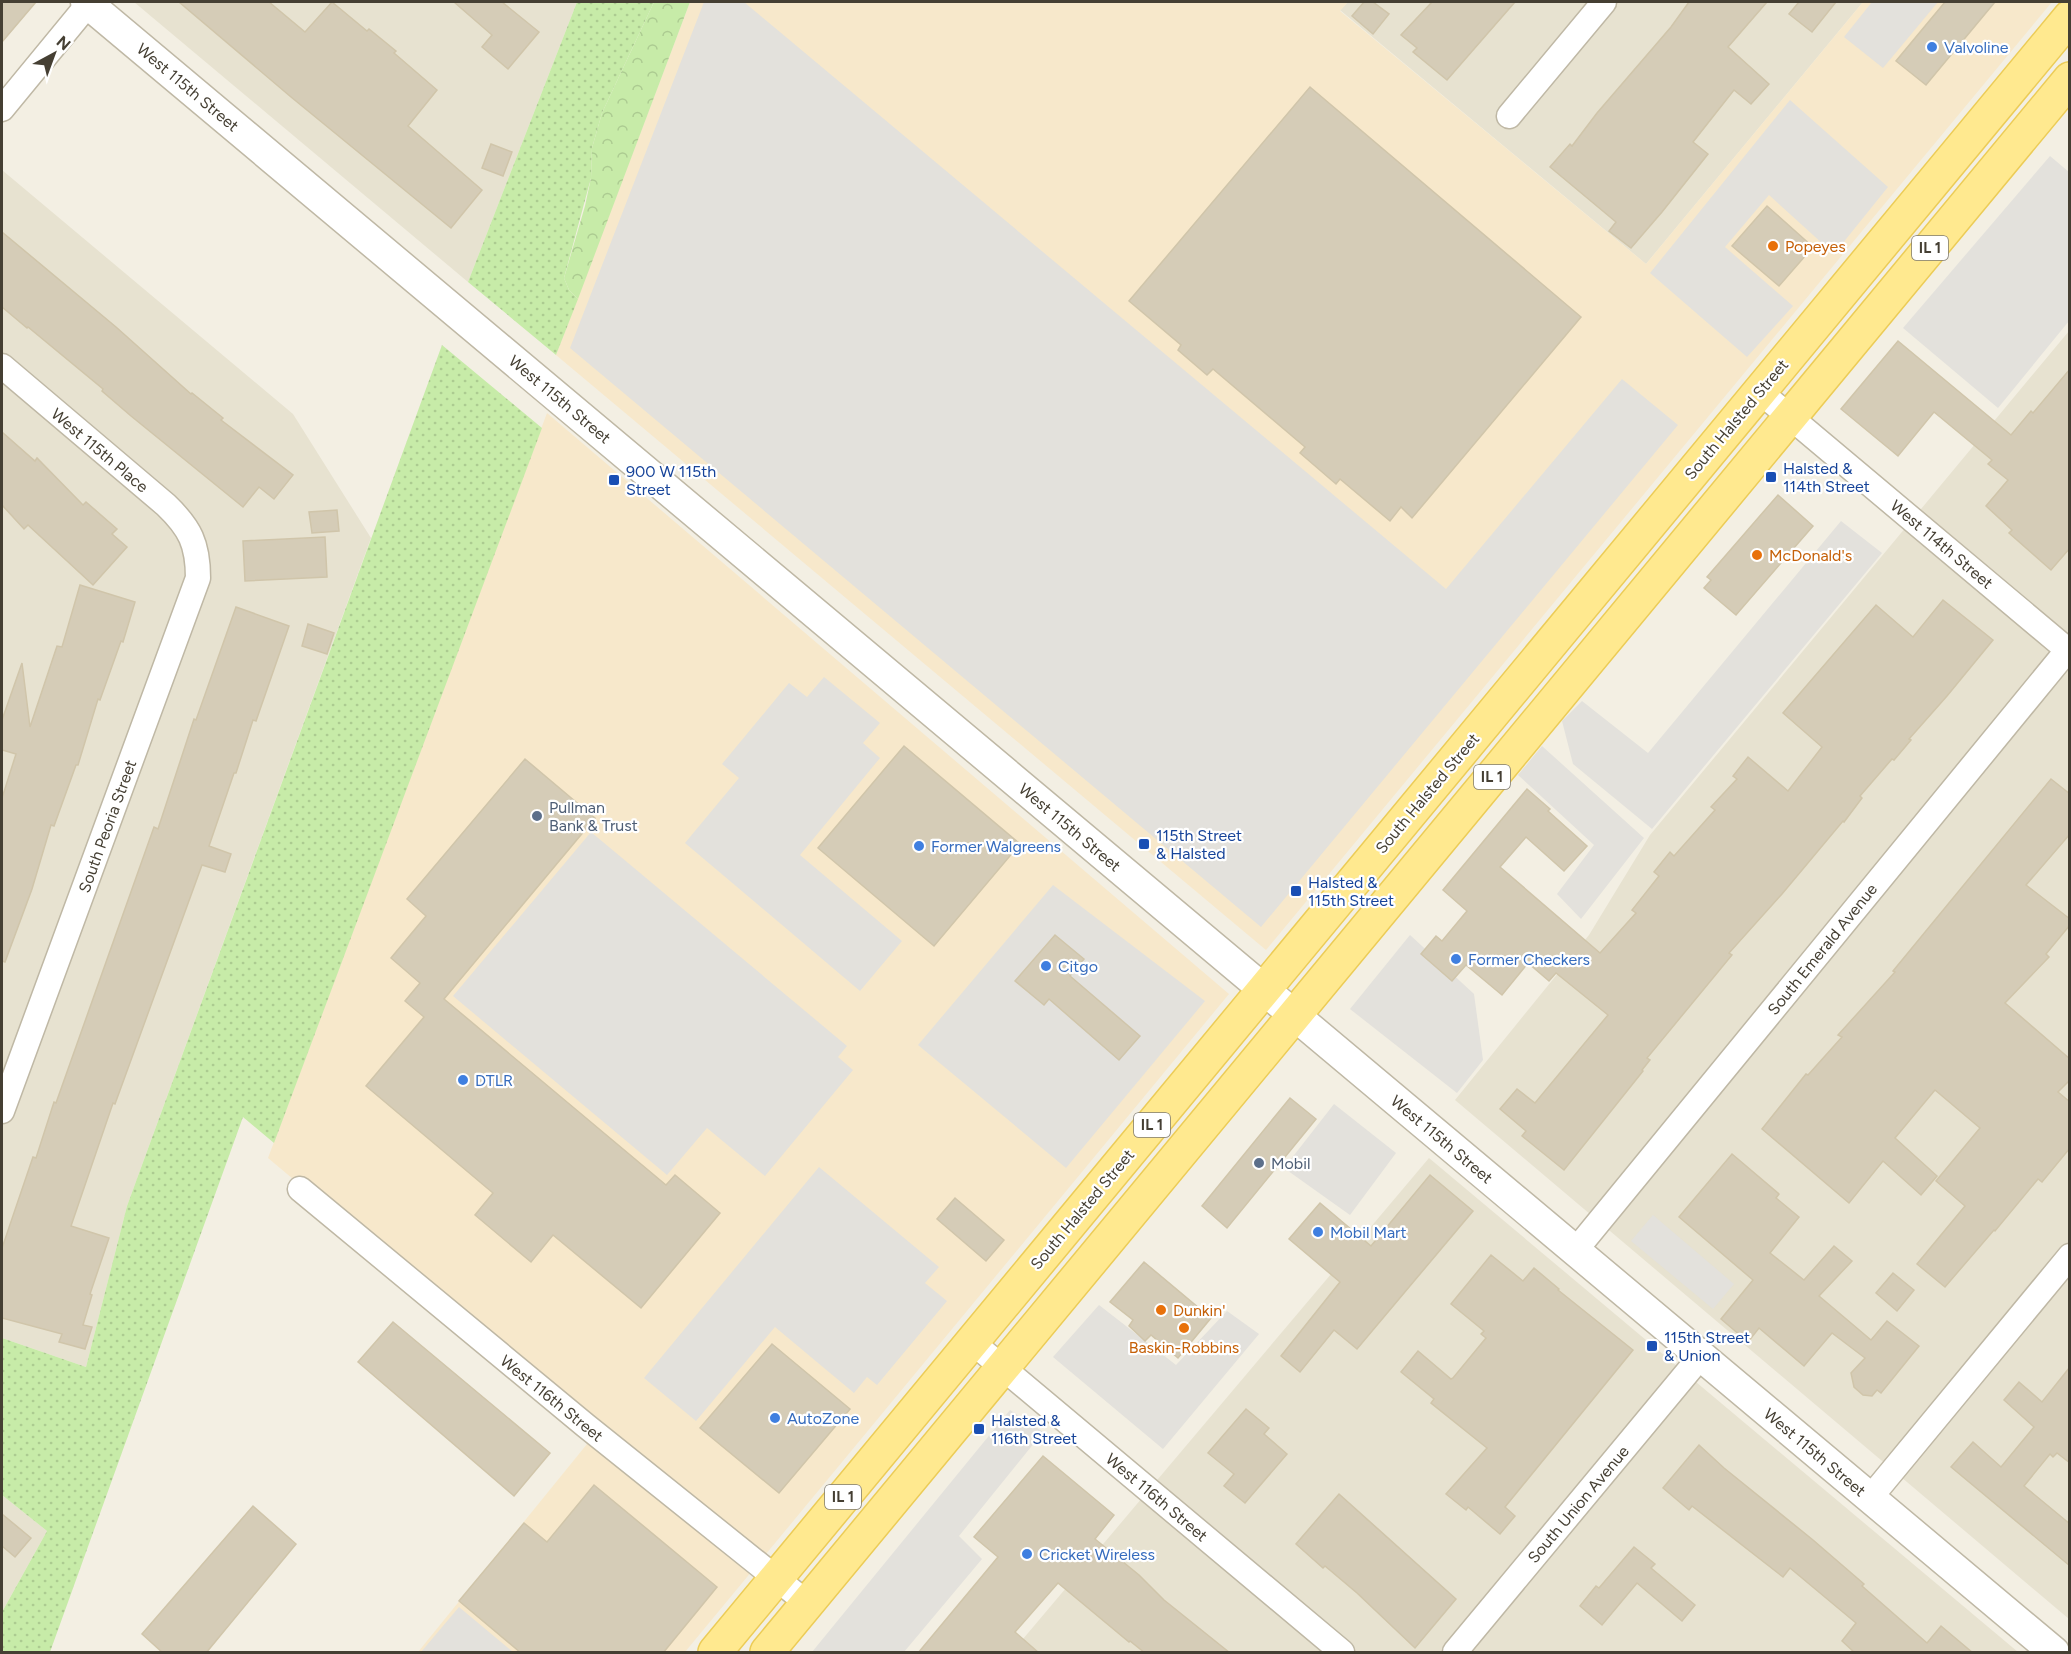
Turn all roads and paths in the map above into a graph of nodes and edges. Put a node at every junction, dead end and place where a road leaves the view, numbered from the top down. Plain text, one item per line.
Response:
1 (89, 2) edge
2 (1604, 2) edge
3 (2070, 18) edge
4 (2070, 79) edge
5 (2, 109) edge
6 (1509, 116) dead end
7 (2, 366) edge
8 (1759, 391) junction
9 (1790, 417) junction
10 (193, 538) joint
11 (2069, 650) edge
12 (1263, 990) junction
13 (1294, 1015) junction
14 (2, 1111) edge
15 (300, 1189) dead end
16 (1575, 1251) junction
17 (2070, 1256) edge
18 (972, 1342) junction
19 (1701, 1356) junction
20 (1002, 1368) junction
21 (1870, 1498) junction
22 (776, 1579) junction
23 (807, 1604) junction
24 (715, 1653) edge
25 (767, 1653) edge
26 (1342, 1653) edge
27 (1455, 1653) edge
28 (2054, 1653) edge

1 - 5 street
1 - 12 street, West 115th Street
2 - 6 street
3 - 8 main road, South Halsted Street / IL 1
4 - 9 main road, IL 1
7 - 10 street, West 115th Place
8 - 9 street, West 114th Street
8 - 12 main road, South Halsted Street / IL 1
9 - 11 street, West 114th Street
9 - 13 main road, IL 1
10 - 14 street, South Peoria Street
11 - 16 street, South Emerald Avenue
12 - 13 street, West 115th Street
12 - 18 main road, South Halsted Street / IL 1
13 - 16 street, West 115th Street
13 - 20 main road, IL 1
15 - 22 street, West 116th Street
16 - 19 street, West 115th Street
17 - 21 street
18 - 20 street, West 116th Street
18 - 22 main road, South Halsted Street / IL 1
19 - 21 street, West 115th Street
19 - 27 street, South Union Avenue
20 - 23 main road, IL 1
20 - 26 street, West 116th Street
21 - 28 street, West 115th Street
22 - 23 street, West 116th Street
22 - 24 main road, South Halsted Street / IL 1
23 - 25 main road, IL 1

